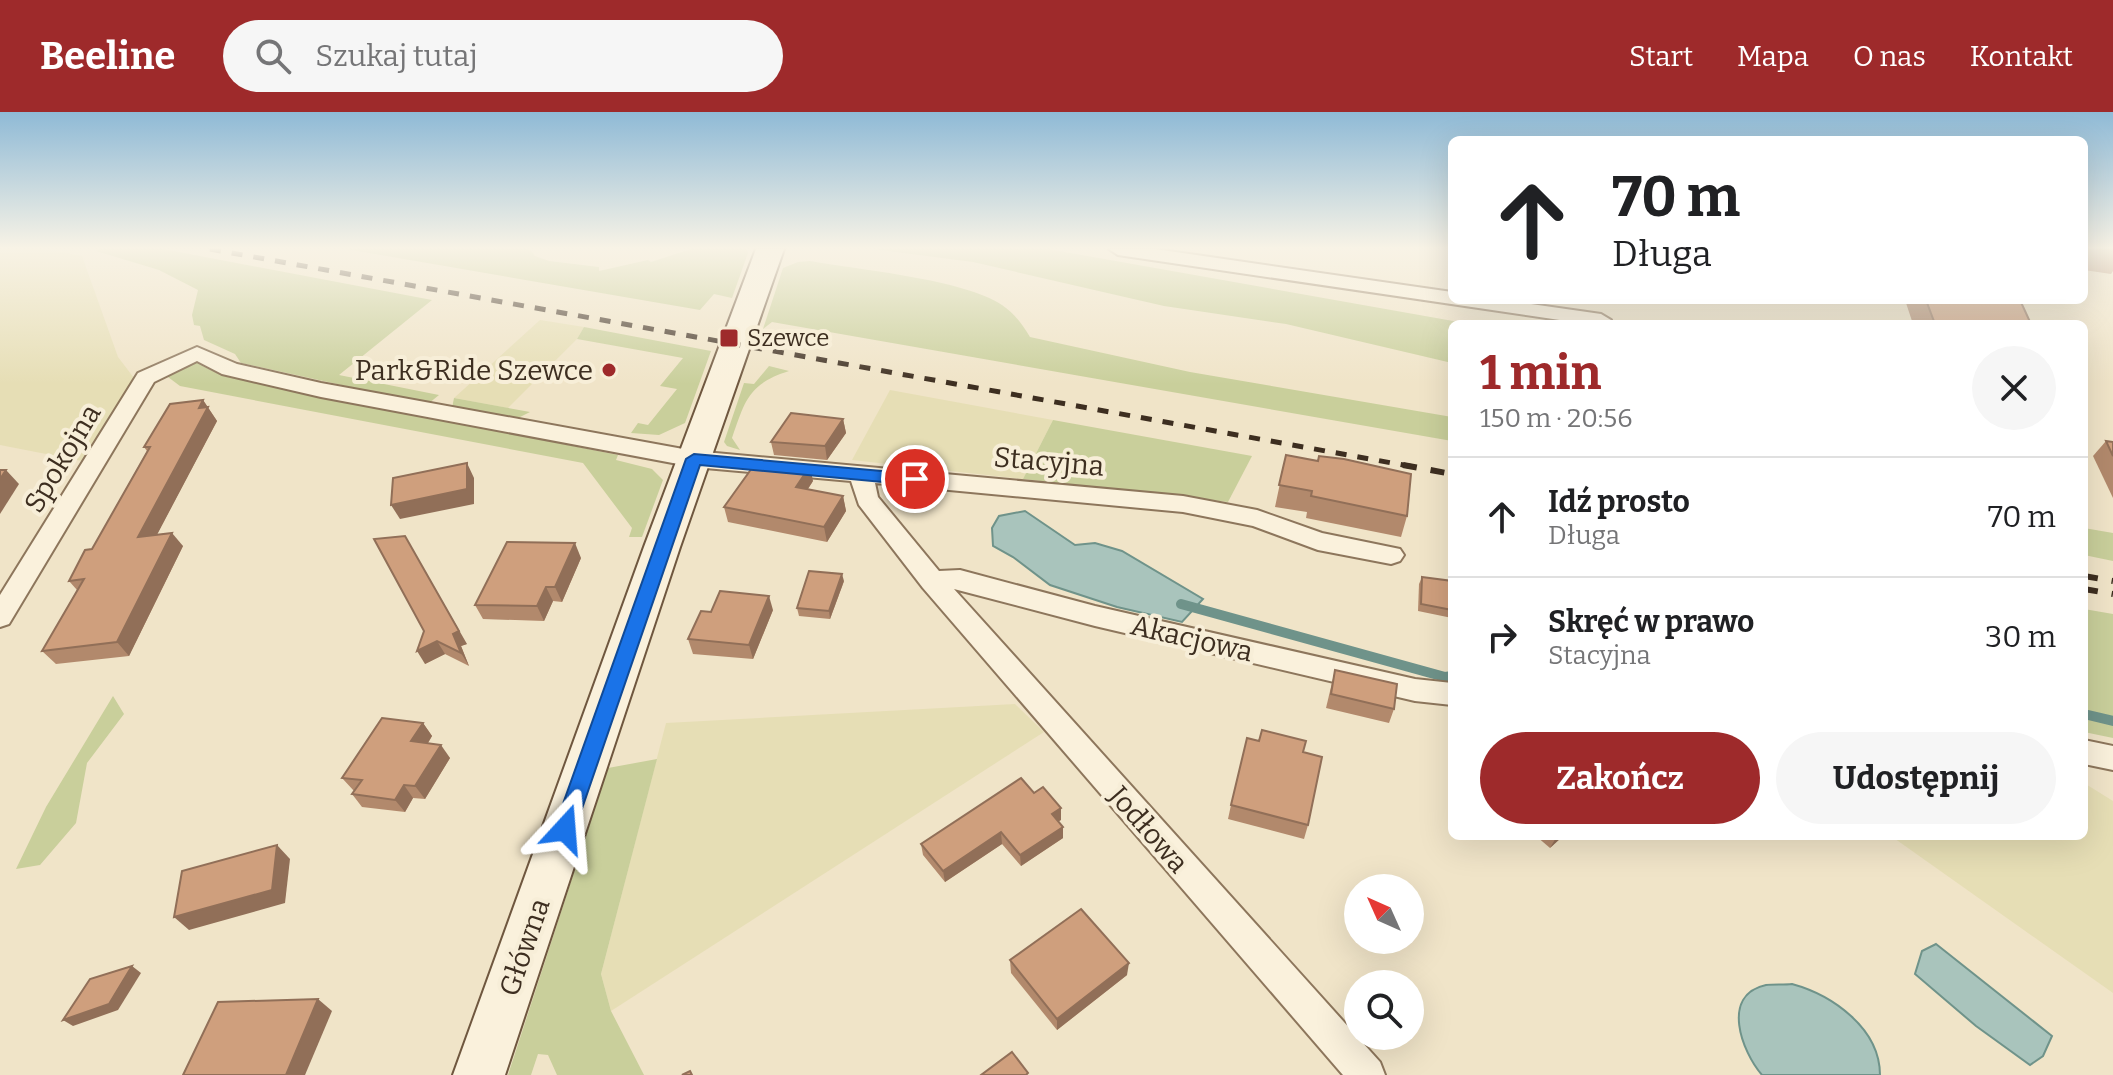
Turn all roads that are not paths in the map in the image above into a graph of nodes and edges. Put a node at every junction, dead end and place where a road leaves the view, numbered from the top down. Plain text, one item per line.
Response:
1 (754, 294) edge
2 (1424, 294) edge
3 (1448, 297) edge
4 (1490, 304) edge
5 (1601, 320) dead end
6 (197, 353) joint
7 (694, 459) junction
8 (861, 475) junction
9 (1391, 555) dead end
10 (932, 581) junction
11 (0, 617) edge
12 (1448, 693) edge
13 (2088, 753) edge
14 (2113, 758) edge
15 (479, 1075) edge
16 (1367, 1075) edge

1 - 7 street, Główna
2 - 3 street
4 - 5 street
6 - 7 street, Stacyjna
6 - 11 street, Spokojna
7 - 8 street, Stacyjna
7 - 15 street, Główna
8 - 9 street, Stacyjna
8 - 10 street, Jodłowa
10 - 12 street, Akacjowa
10 - 16 street, Jodłowa
13 - 14 street

